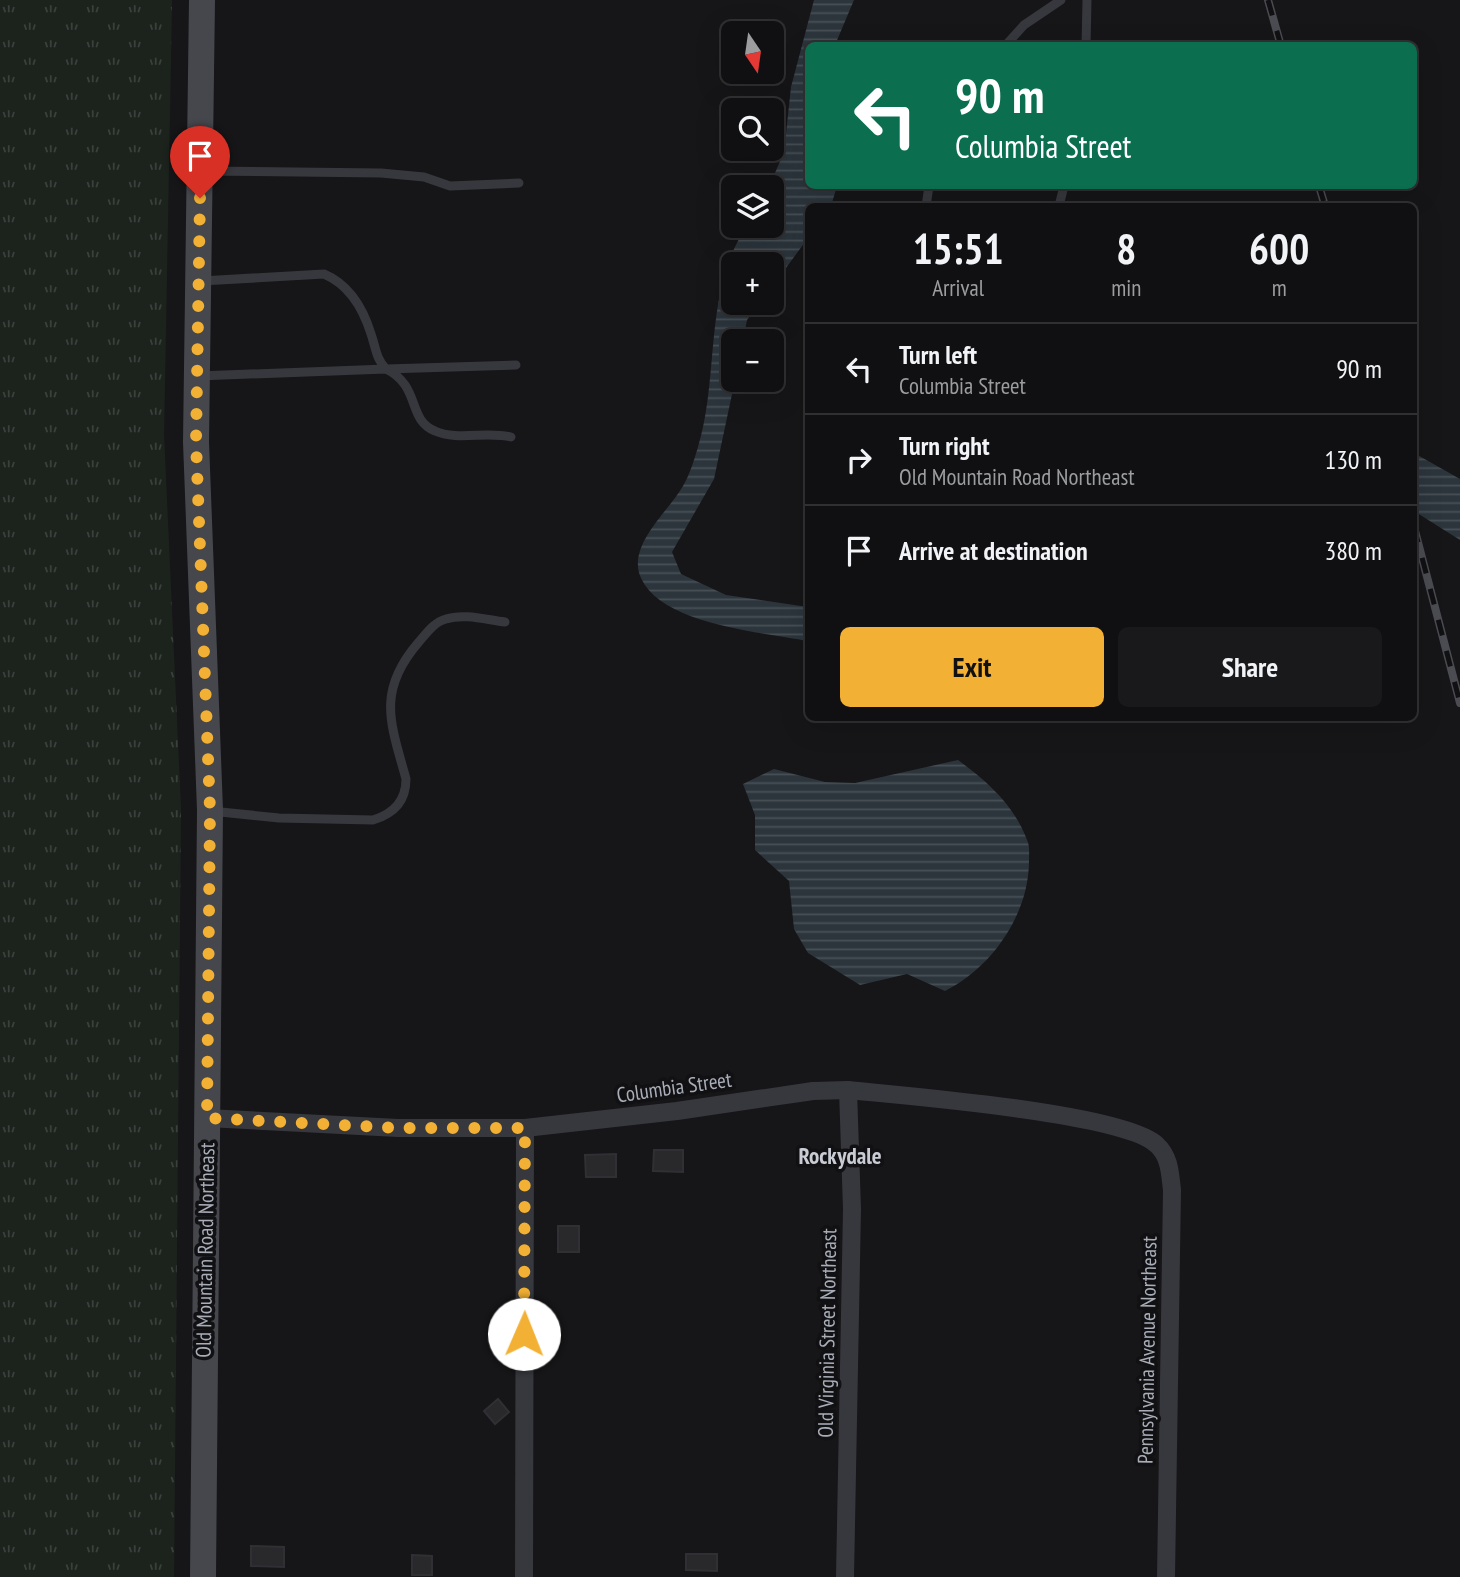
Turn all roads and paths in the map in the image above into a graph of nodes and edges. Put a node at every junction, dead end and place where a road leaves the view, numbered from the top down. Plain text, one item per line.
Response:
1 (202, 0) edge
2 (1061, 0) edge
3 (1087, 0) edge
4 (1009, 42) edge
5 (1086, 42) edge
6 (201, 171) junction
7 (519, 183) dead end
8 (198, 281) junction
9 (516, 365) dead end
10 (386, 369) junction
11 (197, 376) junction
12 (511, 436) dead end
13 (505, 622) dead end
14 (210, 810) junction
15 (848, 1090) junction
16 (207, 1118) junction
17 (525, 1128) junction
18 (1143, 1135) joint
19 (203, 1577) edge
20 (524, 1577) edge
21 (845, 1577) edge
22 (1166, 1577) edge

1 - 6 street, Old Mountain Road Northeast
2 - 4 lane
3 - 5 lane
6 - 7 lane
6 - 8 street, Old Mountain Road Northeast
8 - 10 lane
8 - 11 street, Old Mountain Road Northeast
9 - 10 lane
10 - 11 lane
10 - 12 lane
11 - 14 street, Old Mountain Road Northeast
13 - 14 lane
14 - 16 street, Old Mountain Road Northeast
15 - 17 street, Columbia Street
15 - 18 street, Columbia Street
15 - 21 street, Old Virginia Street Northeast
16 - 17 street, Columbia Street
16 - 19 street, Old Mountain Road Northeast
17 - 20 street
18 - 22 street, Pennsylvania Avenue Northeast

